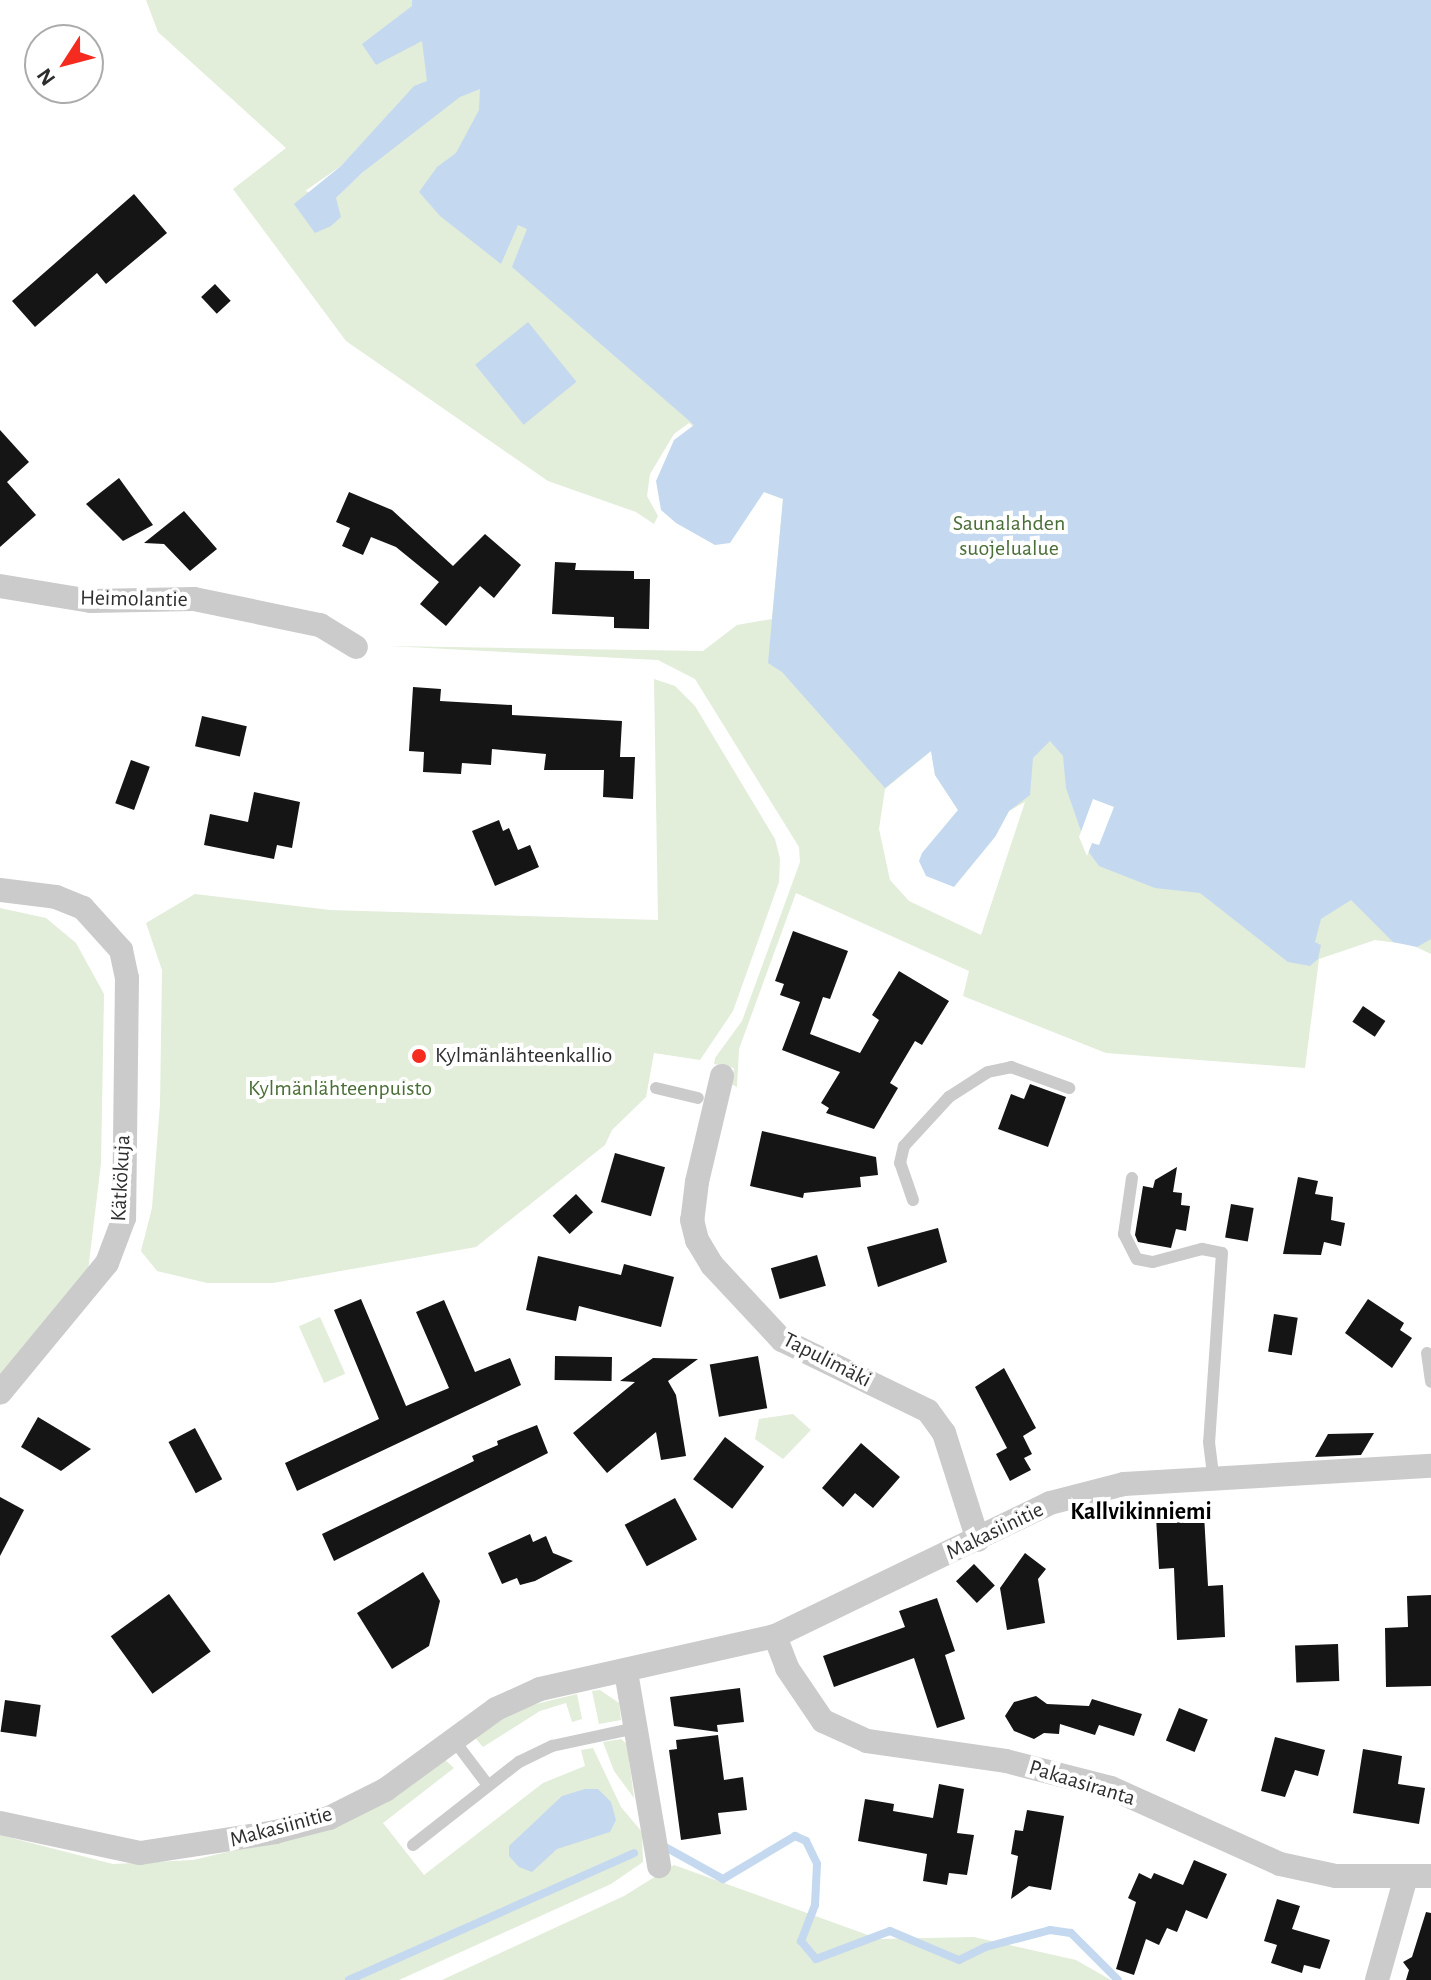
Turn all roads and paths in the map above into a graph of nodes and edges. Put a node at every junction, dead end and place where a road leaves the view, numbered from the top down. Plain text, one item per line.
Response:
1 (0, 586) edge
2 (356, 647) dead end
3 (0, 890) edge
4 (722, 1076) dead end
5 (656, 1088) dead end
6 (1069, 1088) dead end
7 (698, 1098) dead end
8 (1132, 1178) dead end
9 (913, 1200) dead end
10 (1427, 1353) dead end
11 (1431, 1382) edge
12 (0, 1393) edge
13 (1431, 1466) edge
14 (1213, 1477) junction
15 (978, 1540) junction
16 (775, 1636) junction
17 (626, 1672) junction
18 (635, 1728) junction
19 (453, 1738) junction
20 (487, 1784) junction
21 (0, 1823) edge
22 (413, 1845) dead end
23 (659, 1866) dead end
24 (1431, 1876) edge
25 (1406, 1877) junction
26 (1377, 1980) edge

1 - 2 street, Heimolantie
3 - 12 street, Kätkökuja
4 - 15 street, Tapulimäki
5 - 7 lane
6 - 9 lane
8 - 14 lane
10 - 11 lane
13 - 14 street, Makasiinitie
14 - 15 street, Makasiinitie
15 - 16 street, Makasiinitie
16 - 17 street, Makasiinitie
16 - 25 street, Pakaasiranta
17 - 18 street
17 - 19 street, Makasiinitie
18 - 20 lane
18 - 23 street
19 - 20 lane
19 - 21 street, Makasiinitie
20 - 22 lane
24 - 25 street, Pakaasiranta
25 - 26 street

